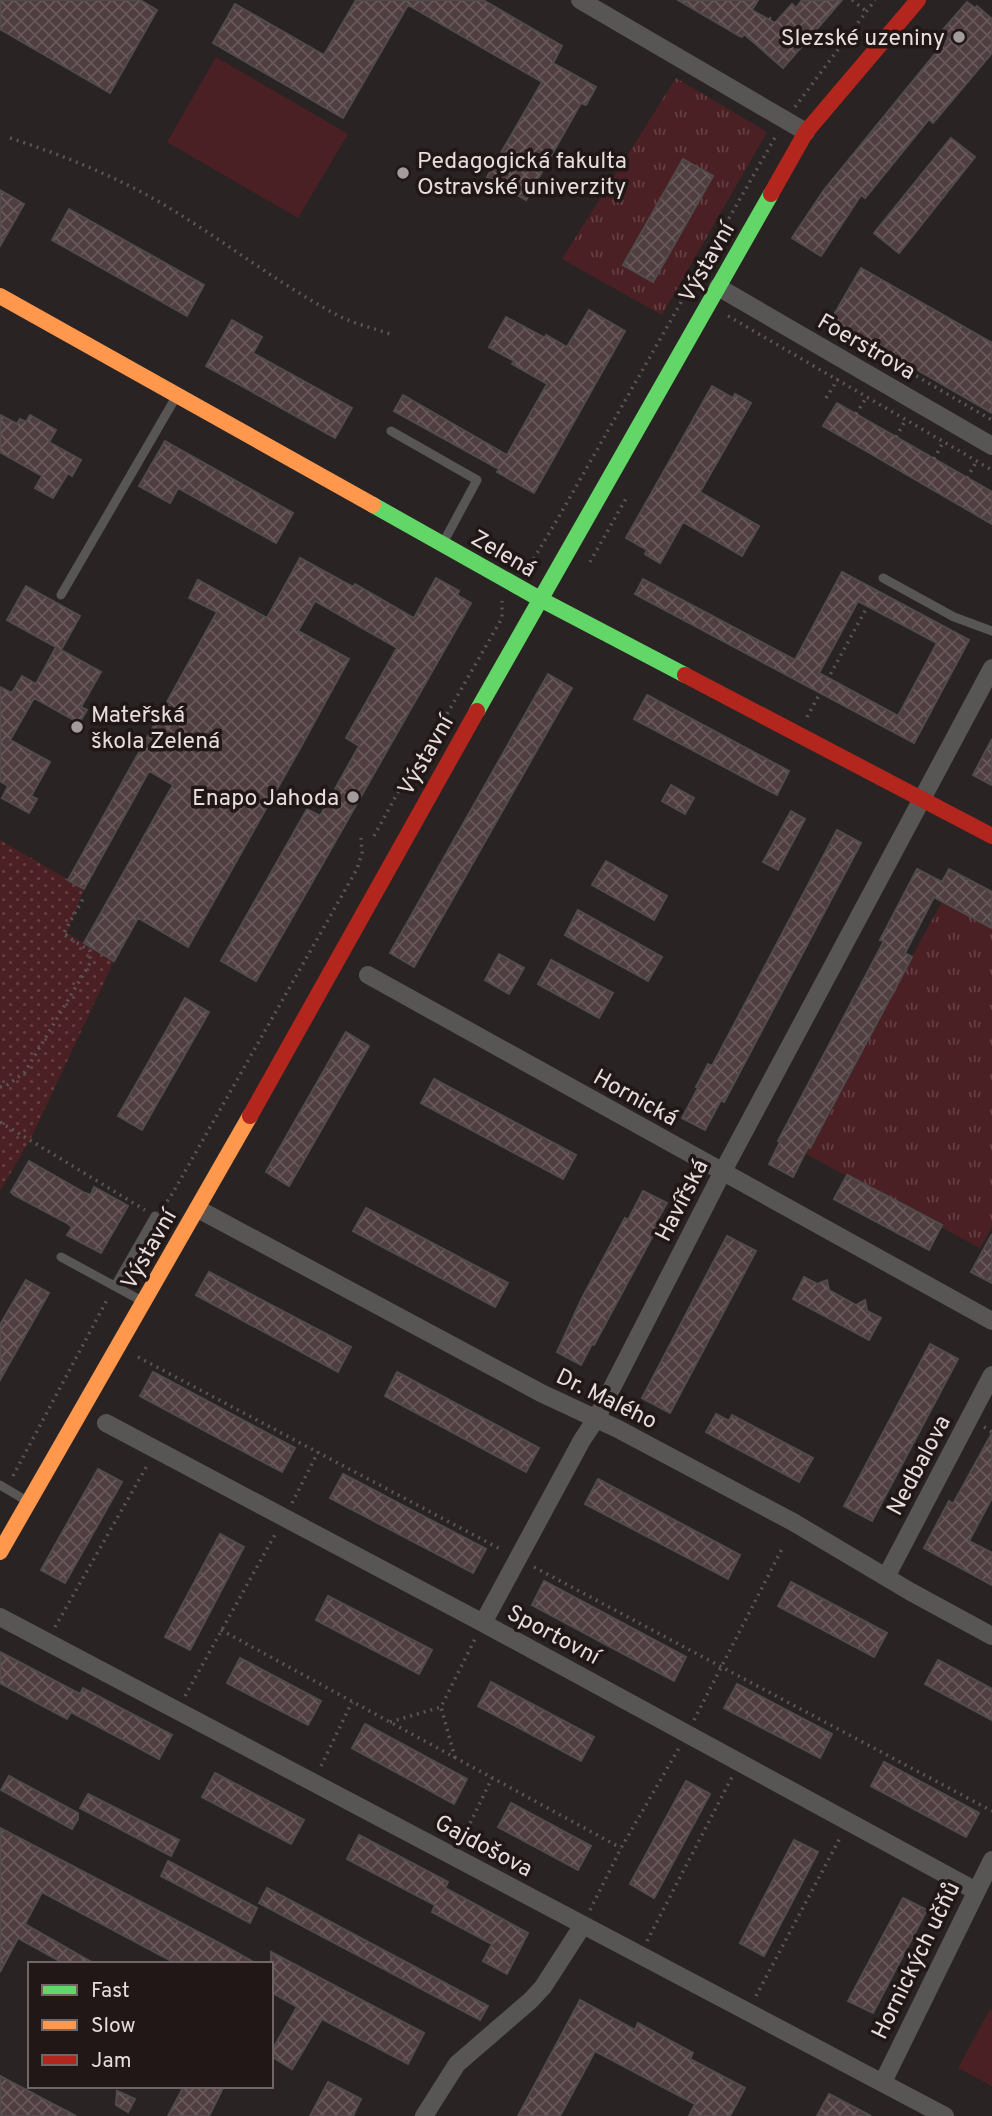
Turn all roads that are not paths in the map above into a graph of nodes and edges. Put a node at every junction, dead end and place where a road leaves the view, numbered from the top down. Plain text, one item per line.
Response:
1 (580, 0) edge
2 (918, 0) edge
3 (806, 132) junction
4 (718, 287) junction
5 (0, 296) edge
6 (178, 394) junction
7 (391, 431) dead end
8 (989, 445) edge
9 (443, 544) junction
10 (883, 578) road end
11 (61, 595) dead end
12 (540, 599) junction
13 (992, 631) edge
14 (992, 668) edge
15 (923, 800) junction
16 (992, 836) edge
17 (368, 975) dead end
18 (722, 1173) junction
19 (198, 1209) junction
20 (155, 1216) road end
21 (61, 1257) dead end
22 (115, 1286) junction
23 (143, 1302) junction
24 (992, 1321) edge
25 (992, 1375) edge
26 (596, 1419) junction
27 (106, 1423) dead end
28 (3, 1487) edge
29 (28, 1502) junction
30 (0, 1552) edge
31 (886, 1577) junction
32 (0, 1617) edge
33 (483, 1623) junction
34 (992, 1636) edge
35 (992, 1860) edge
36 (976, 1891) junction
37 (583, 1925) junction
38 (883, 2082) junction
39 (424, 2116) edge
40 (945, 2116) edge

1 - 3 street
2 - 3 street, Výstavní
3 - 4 street, Výstavní
4 - 8 street, Foerstrova
4 - 12 street, Výstavní
5 - 6 street, Zelená
6 - 9 street, Zelená
6 - 11 lane
7 - 9 lane
9 - 12 street, Zelená
10 - 13 lane
12 - 15 street, Zelená
12 - 19 street, Výstavní
14 - 15 street, Havířská
15 - 16 street, Zelená
15 - 18 street, Havířská
17 - 18 street, Hornická
18 - 24 street, Hornická
18 - 26 street, Havířská
19 - 23 street, Výstavní
19 - 26 street, Dr. Malého
20 - 22 lane
21 - 22 lane
22 - 23 lane
23 - 29 street, Výstavní
25 - 31 street, Nedbalova
26 - 31 street, Dr. Malého
26 - 33 street, Havířská
27 - 33 street, Sportovní
28 - 29 lane
29 - 30 street, Výstavní
31 - 34 street, Dr. Malého
32 - 37 street, Gajdošova
33 - 36 street, Sportovní
35 - 36 street, Hornických učňů
36 - 38 street, Hornických učňů
37 - 38 street, Gajdošova
37 - 39 street
38 - 40 street, Gajdošova

